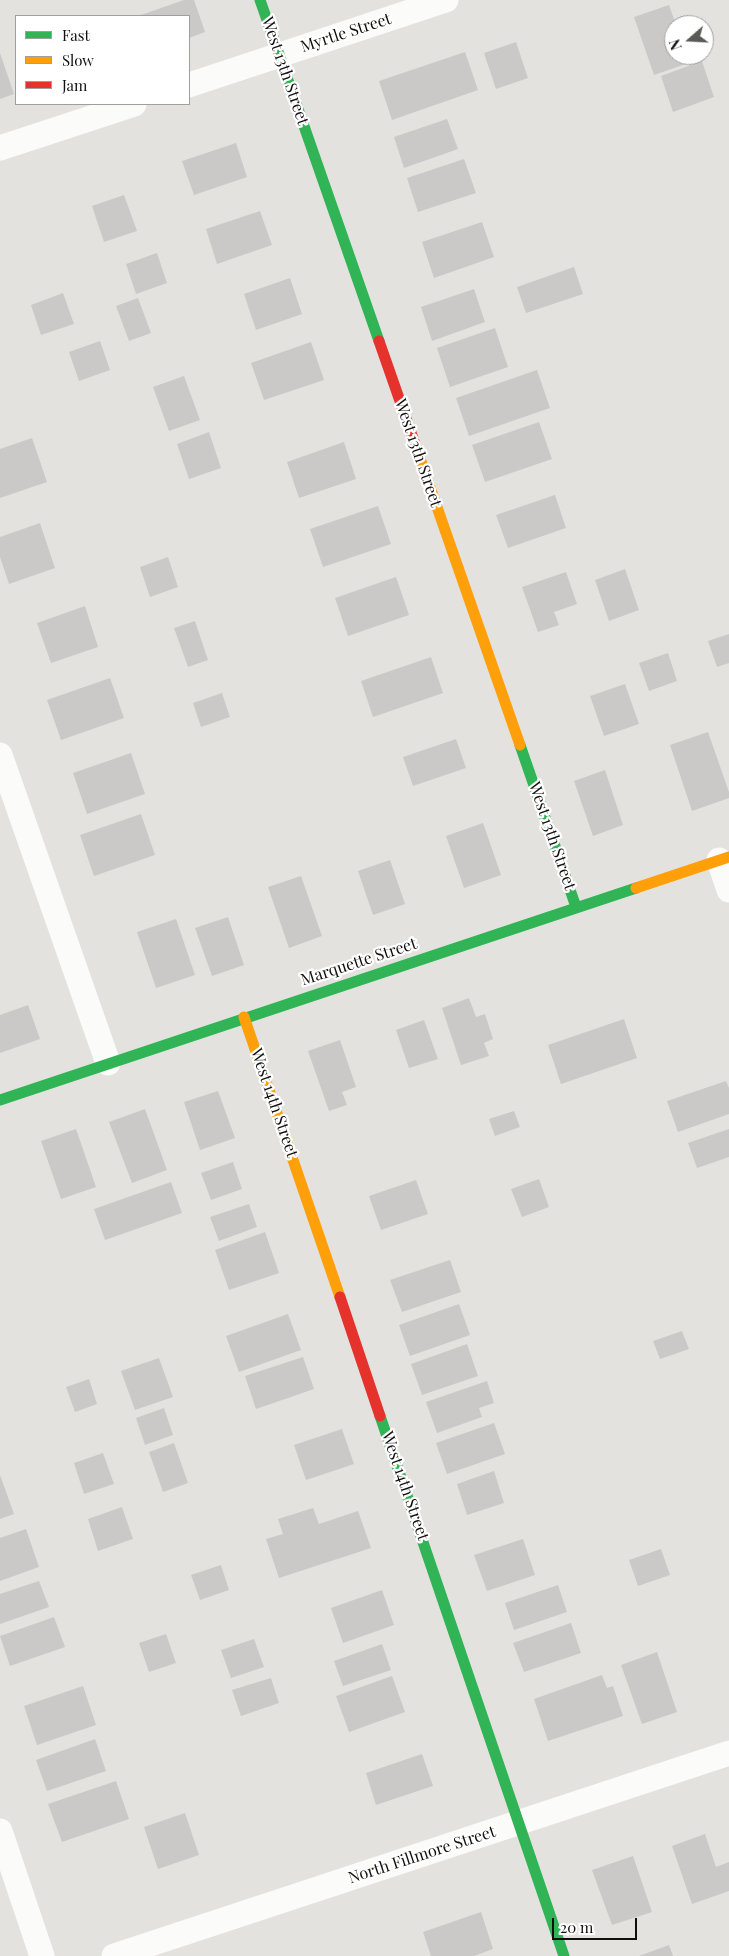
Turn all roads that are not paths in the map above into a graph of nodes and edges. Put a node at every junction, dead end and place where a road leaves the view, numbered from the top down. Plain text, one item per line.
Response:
1 (260, 0) edge
2 (446, 0) edge
3 (280, 55) junction
4 (190, 86) edge
5 (131, 105) edge
6 (0, 148) edge
7 (0, 755) edge
8 (724, 858) edge
9 (729, 890) edge
10 (576, 907) junction
11 (244, 1017) junction
12 (108, 1064) junction
13 (0, 1100) edge
14 (729, 1753) edge
15 (520, 1823) junction
16 (0, 1831) edge
17 (42, 1956) edge
18 (114, 1956) edge
19 (564, 1956) edge

1 - 3 street, West 13th Street
2 - 3 street, Myrtle Street
3 - 4 street, Myrtle Street
3 - 10 street, West 13th Street
5 - 6 street
7 - 12 street
8 - 9 street
8 - 10 street, Marquette Street
10 - 11 street, Marquette Street
11 - 12 street, Marquette Street
11 - 15 street, West 14th Street
12 - 13 street, Marquette Street
14 - 15 street, North Fillmore Street
15 - 18 street, North Fillmore Street
15 - 19 street, West 14th Street
16 - 17 street

